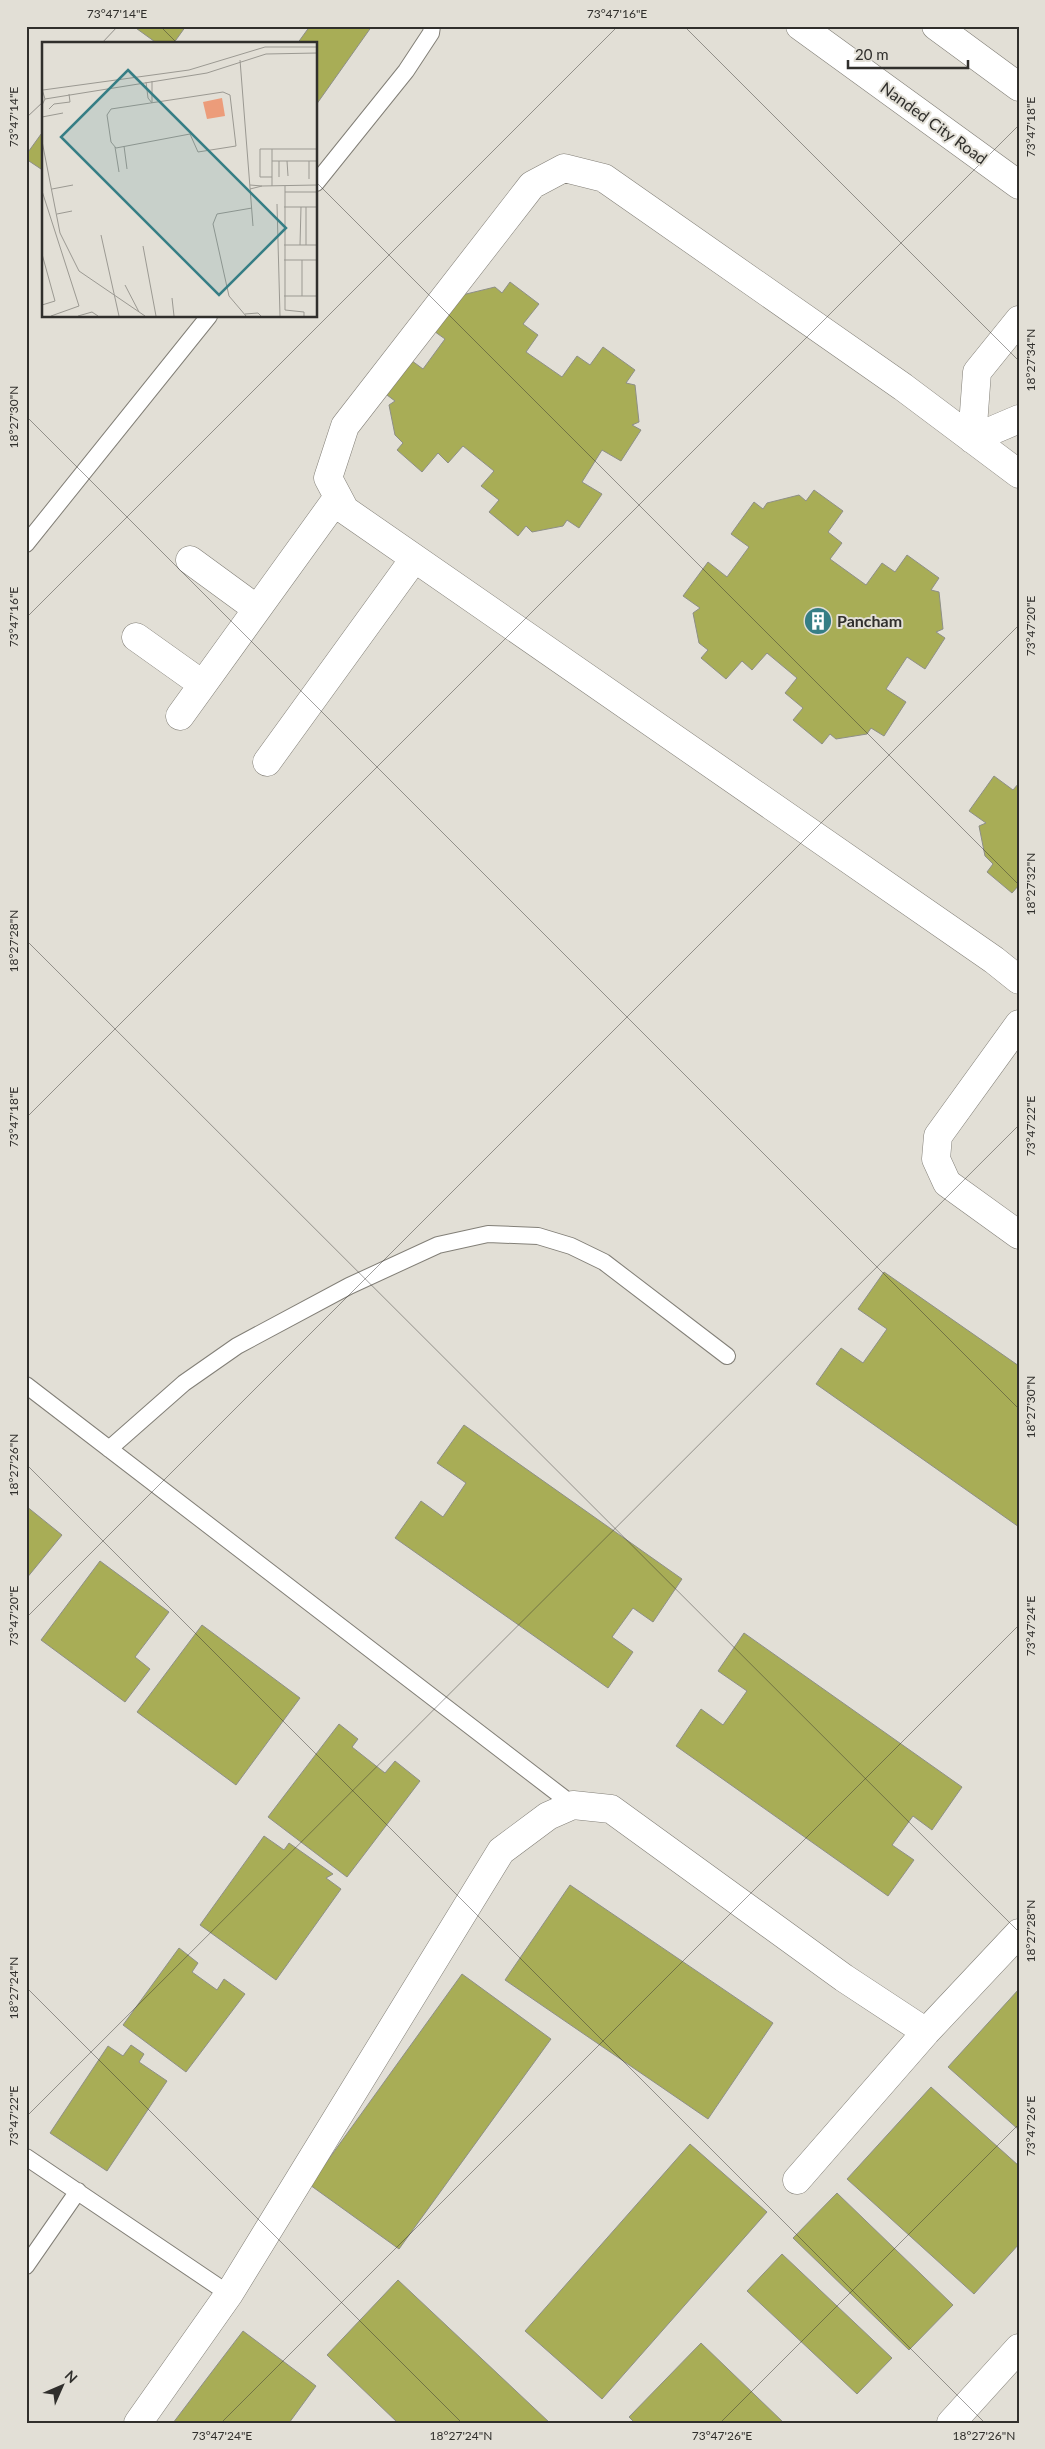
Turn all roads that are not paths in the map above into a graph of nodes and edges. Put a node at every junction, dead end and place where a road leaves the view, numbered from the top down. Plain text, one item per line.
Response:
1 (432, 26) edge
2 (800, 26) edge
3 (936, 26) edge
4 (1019, 87) edge
5 (318, 181) edge
6 (1019, 185) edge
7 (207, 318) edge
8 (1019, 320) edge
9 (1019, 419) edge
10 (972, 439) junction
11 (1019, 474) edge
12 (338, 497) junction
13 (26, 544) edge
14 (414, 558) junction
15 (190, 560) dead end
16 (257, 609) junction
17 (136, 637) dead end
18 (202, 684) junction
19 (180, 716) dead end
20 (267, 762) dead end
21 (1019, 980) edge
22 (1019, 1024) edge
23 (1019, 1234) edge
24 (727, 1356) dead end
25 (26, 1385) edge
26 (109, 1448) junction
27 (573, 1805) junction
28 (1019, 1932) edge
29 (926, 2032) junction
30 (26, 2157) edge
31 (797, 2180) dead end
32 (78, 2191) junction
33 (26, 2266) edge
34 (229, 2294) junction
35 (1019, 2348) edge
36 (138, 2423) edge
37 (951, 2423) edge

1 - 5 lane
2 - 6 street, Nanded City Road
3 - 4 street
7 - 13 lane
8 - 10 street
9 - 10 street
10 - 11 street
10 - 12 street
12 - 14 street
12 - 16 street
14 - 20 street
14 - 21 street
15 - 16 street
16 - 18 street
17 - 18 street
18 - 19 street
22 - 23 street
24 - 26 lane
25 - 26 lane
26 - 27 lane
27 - 29 street
27 - 34 street
28 - 29 street
29 - 31 street
30 - 32 lane
32 - 33 lane
32 - 34 lane
34 - 36 street
35 - 37 street

